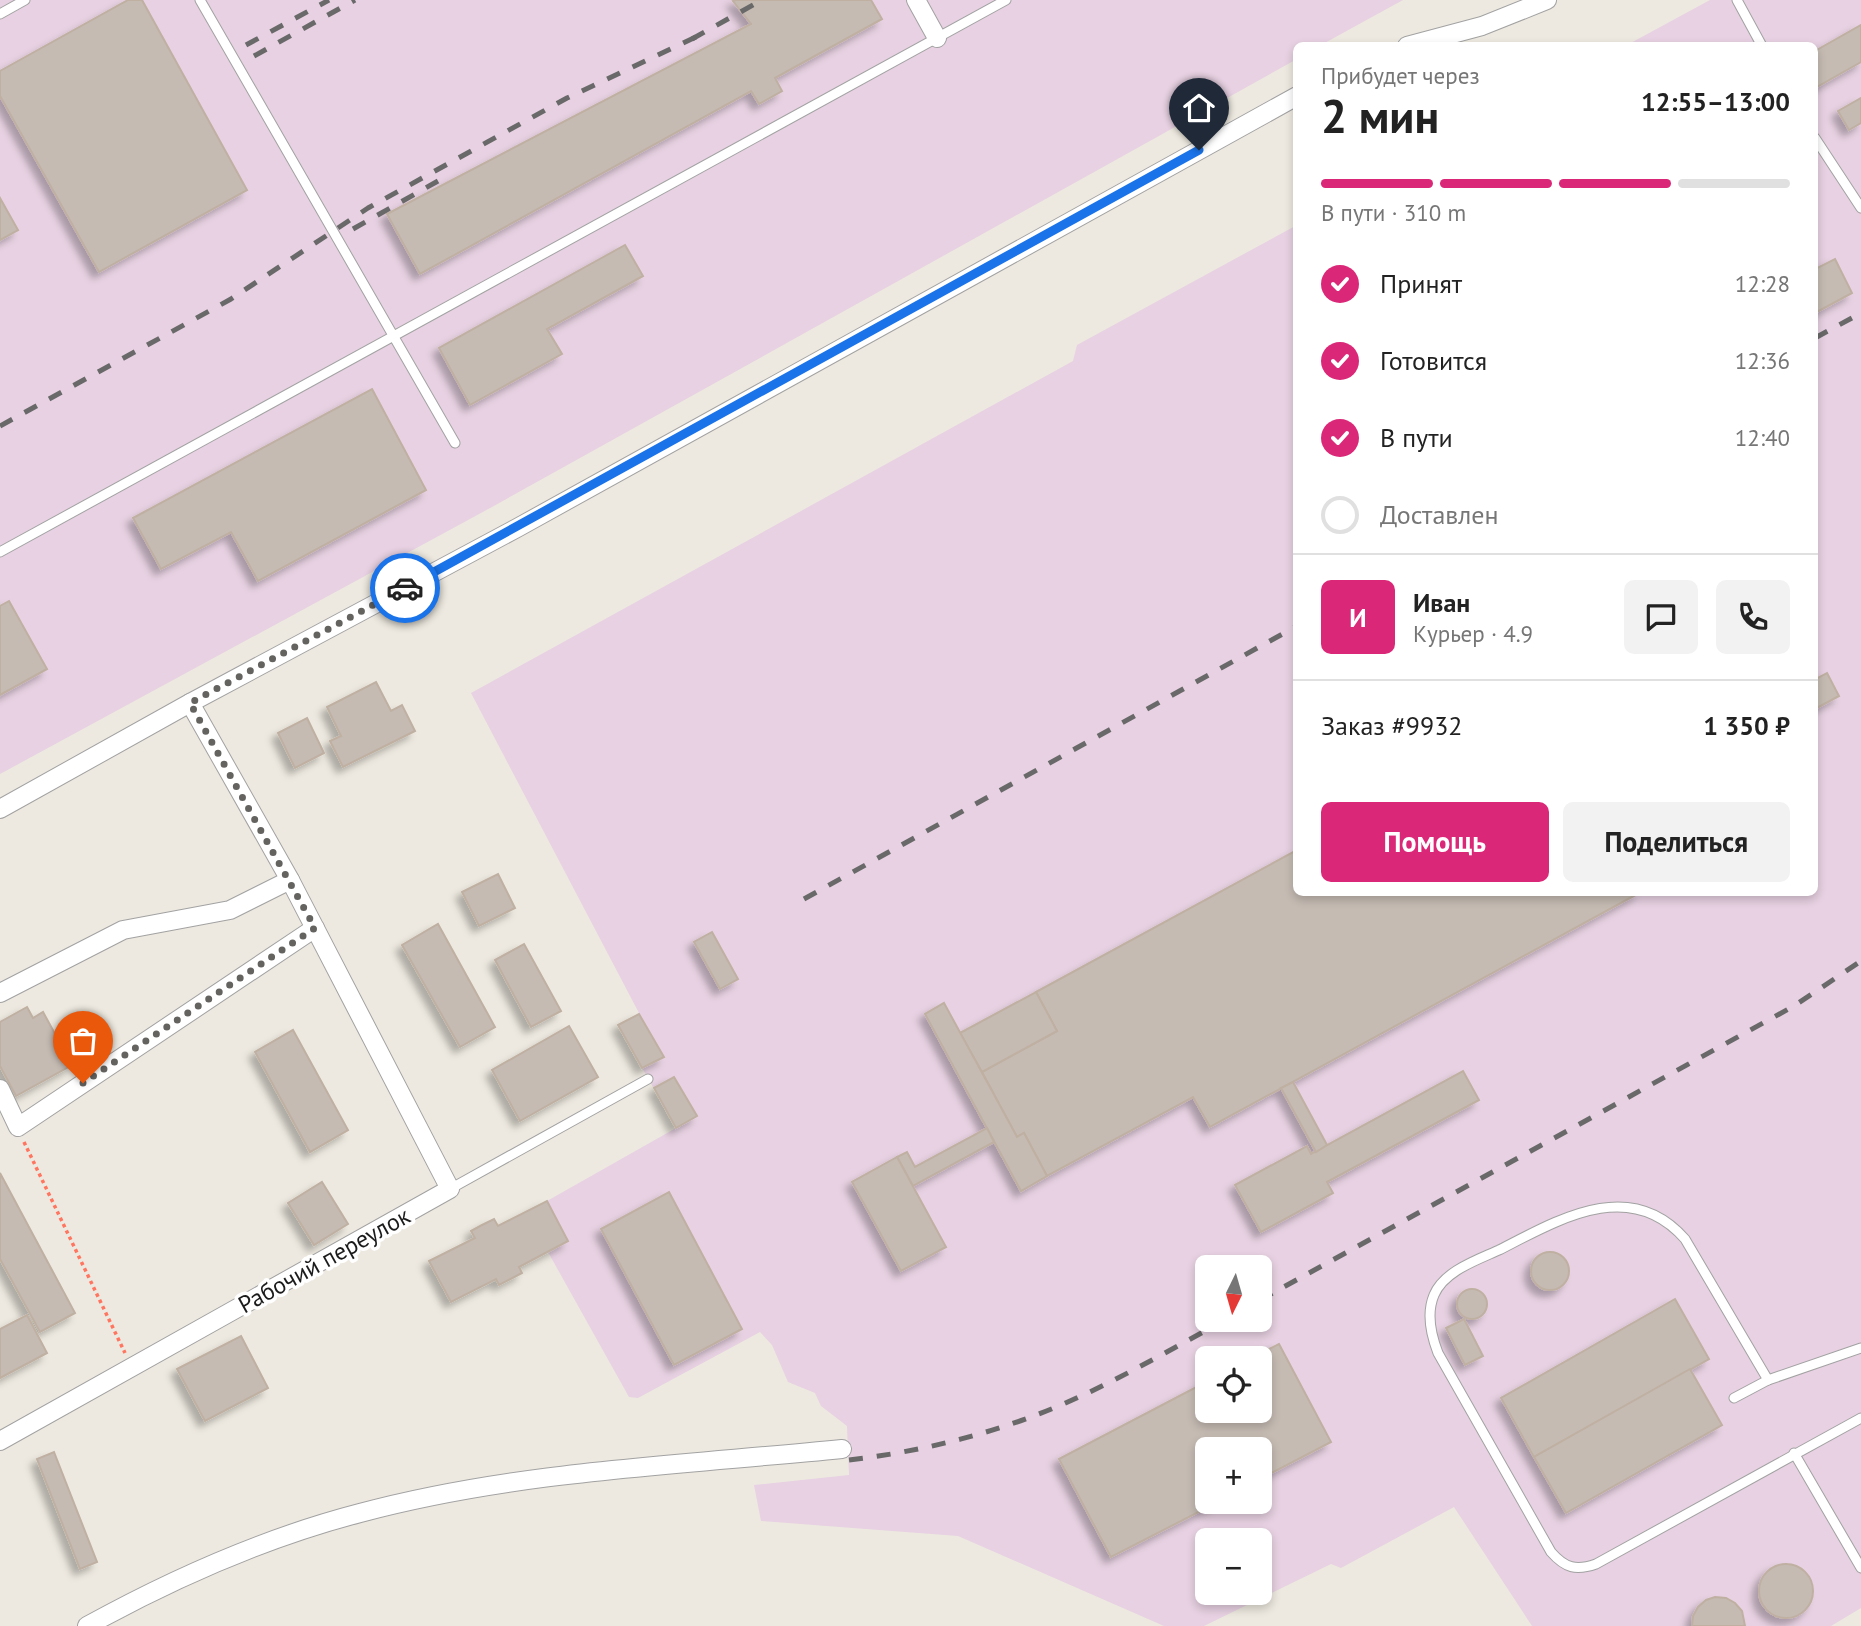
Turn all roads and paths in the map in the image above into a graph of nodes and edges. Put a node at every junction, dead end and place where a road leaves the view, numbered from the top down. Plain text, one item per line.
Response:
1 (25, 0) edge
2 (200, 0) edge
3 (916, 0) edge
4 (1006, 0) edge
5 (1547, 0) edge
6 (1737, 0) edge
7 (0, 14) edge
8 (937, 38) junction
9 (1423, 42) edge
10 (1760, 42) edge
11 (1293, 98) edge
12 (1818, 143) edge
13 (1861, 208) edge
14 (392, 336) junction
15 (455, 443) dead end
16 (0, 552) edge
17 (190, 703) junction
18 (0, 809) edge
19 (290, 880) junction
20 (315, 928) junction
21 (0, 993) edge
22 (648, 1079) dead end
23 (0, 1089) edge
24 (18, 1127) junction
25 (450, 1189) junction
26 (1861, 1348) edge
27 (132, 1369) junction
28 (1768, 1380) junction
29 (1734, 1398) dead end
30 (1861, 1418) edge
31 (0, 1441) edge
32 (842, 1450) dead end
33 (1794, 1453) junction
34 (1861, 1568) edge
35 (87, 1626) edge

1 - 7 lane
2 - 14 lane
3 - 8 street
4 - 8 lane
5 - 9 street
6 - 10 lane
8 - 14 lane
11 - 17 street
12 - 13 lane
14 - 15 lane
14 - 16 lane
17 - 18 street
17 - 19 street
19 - 20 street
19 - 21 street
20 - 24 street
20 - 25 street
22 - 25 lane, Рабочий переулок
23 - 24 street
24 - 27 path
25 - 27 street, Рабочий переулок
26 - 28 lane
27 - 31 street, Рабочий переулок
28 - 29 lane
28 - 33 lane
30 - 33 lane
32 - 35 street
33 - 34 lane

